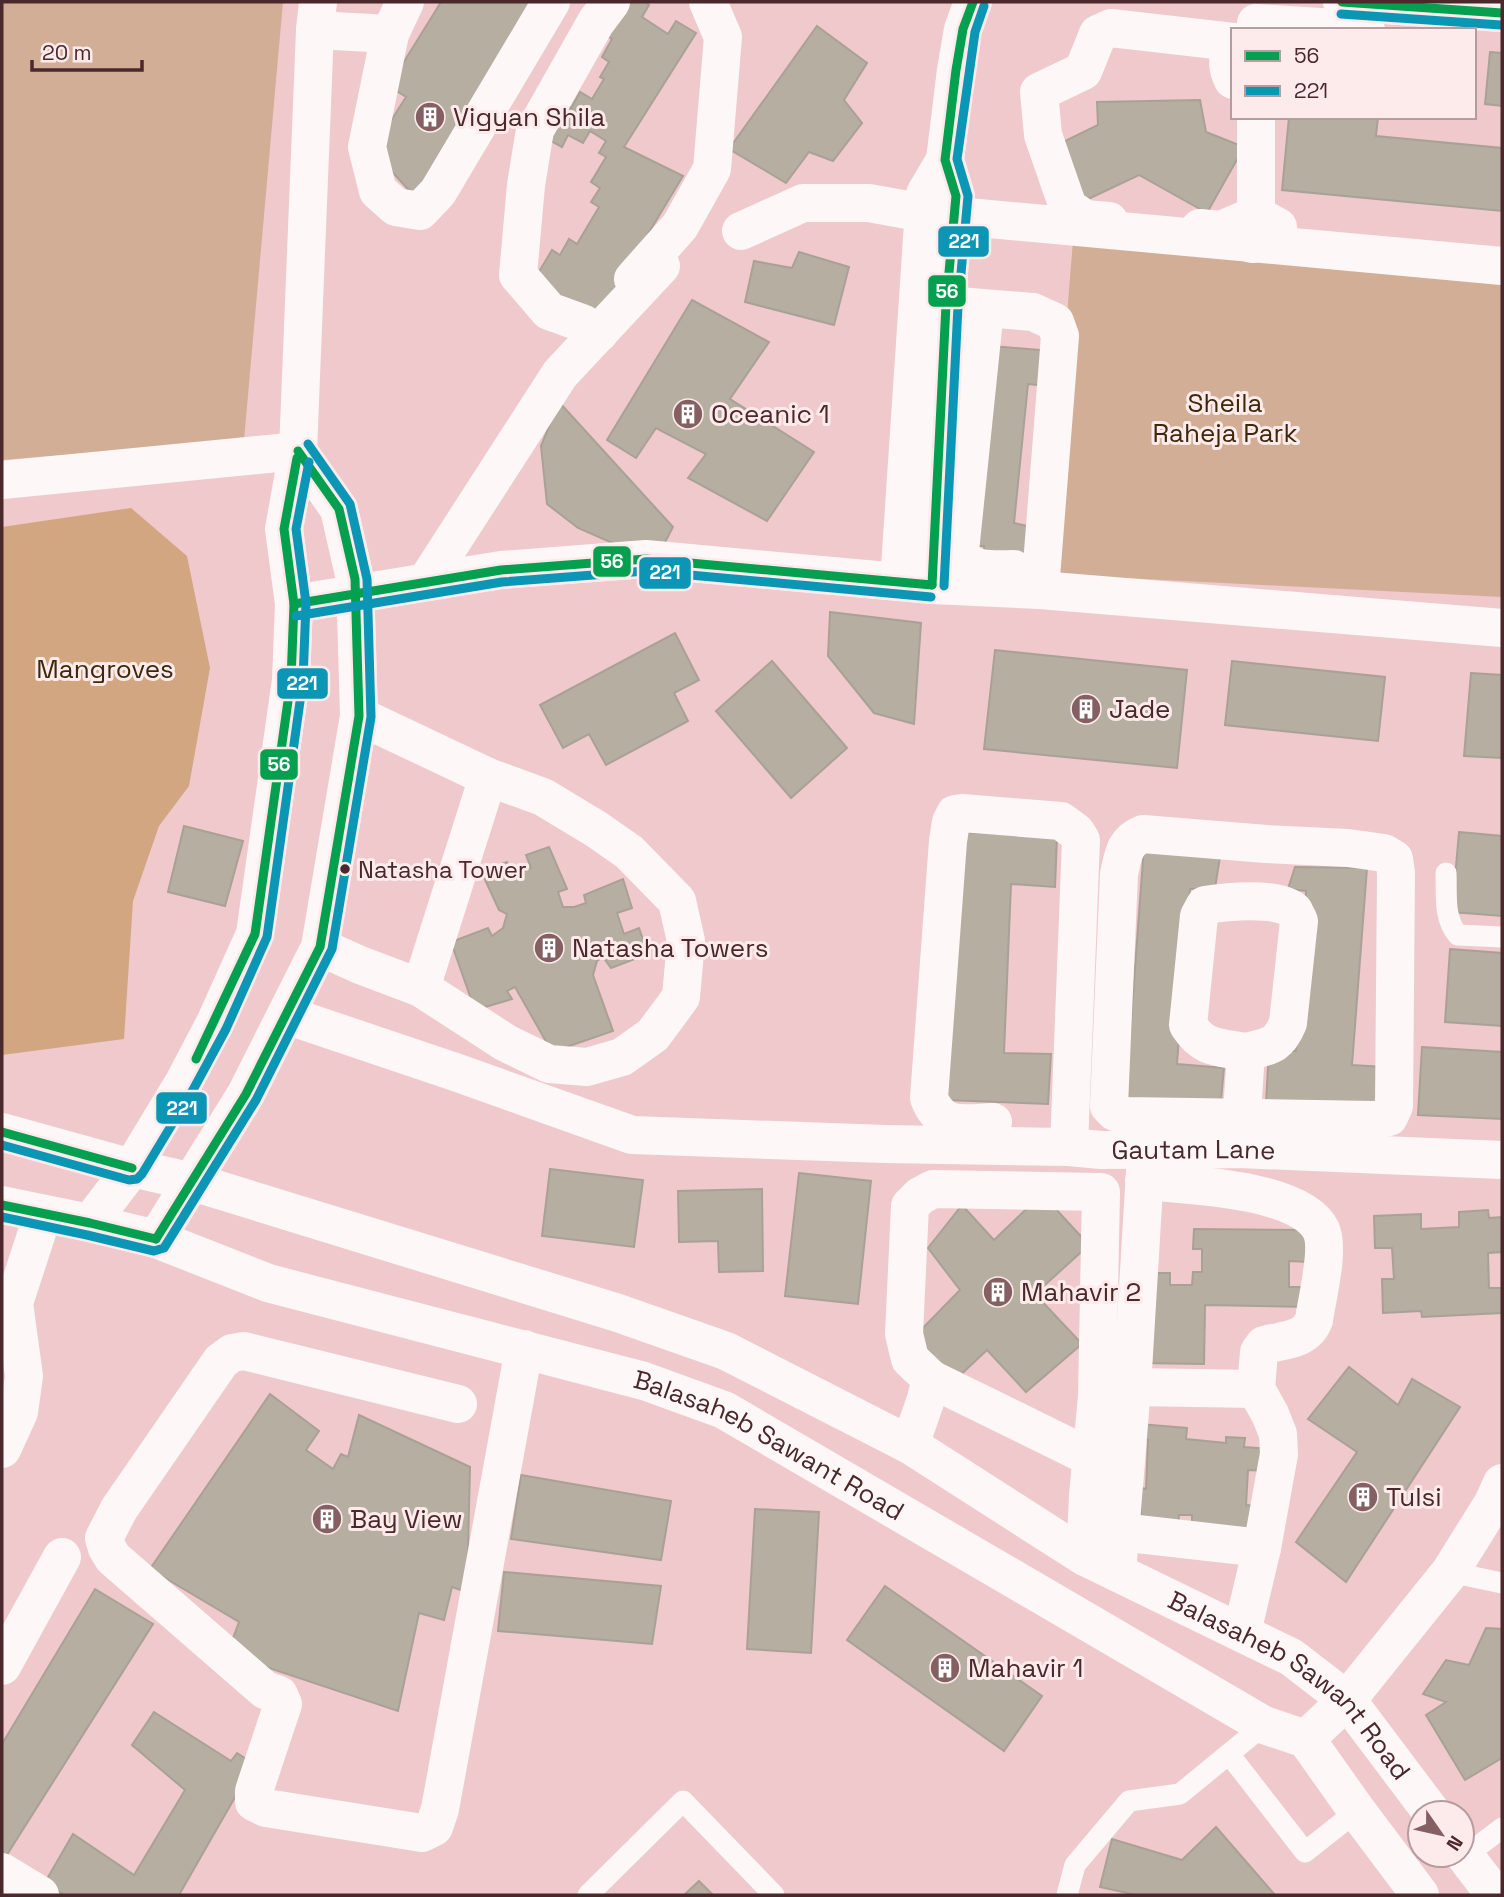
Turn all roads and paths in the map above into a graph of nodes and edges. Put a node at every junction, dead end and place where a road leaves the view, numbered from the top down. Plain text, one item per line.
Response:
1 (551, 2) edge
2 (611, 2) edge
3 (708, 2) edge
4 (973, 2) edge
5 (1342, 2) edge
6 (1502, 13) edge
7 (316, 16) edge
8 (398, 18) edge
9 (1231, 29) edge
10 (1231, 53) edge
11 (1231, 75) edge
12 (1256, 119) edge
13 (938, 214) junction
14 (1254, 230) junction
15 (741, 231) dead end
16 (1348, 246) junction
17 (1502, 249) edge
18 (661, 266) dead end
19 (1502, 267) edge
20 (946, 305) junction
21 (985, 309) junction
22 (591, 328) junction
23 (298, 451) junction
24 (2, 480) edge
25 (1040, 580) junction
26 (426, 582) junction
27 (916, 584) junction
28 (355, 594) junction
29 (294, 604) junction
30 (1502, 628) edge
31 (359, 716) junction
32 (488, 777) junction
33 (1266, 844) junction
34 (1446, 873) dead end
35 (1259, 901) junction
36 (1502, 937) edge
37 (320, 947) junction
38 (421, 988) junction
39 (286, 1015) junction
40 (1246, 1052) junction
41 (2, 1132) edge
42 (1240, 1134) junction
43 (1080, 1139) junction
44 (1502, 1160) edge
45 (1145, 1166) junction
46 (132, 1168) junction
47 (192, 1182) junction
48 (1101, 1192) junction
49 (2, 1205) edge
50 (43, 1214) junction
51 (90, 1223) junction
52 (156, 1240) junction
53 (8, 1302) edge
54 (524, 1349) junction
55 (931, 1379) junction
56 (1132, 1387) junction
57 (1256, 1389) junction
58 (457, 1404) dead end
59 (909, 1445) junction
60 (2, 1449) edge
61 (1092, 1458) junction
62 (1502, 1483) edge
63 (1121, 1532) junction
64 (1262, 1548) junction
65 (62, 1558) dead end
66 (1101, 1564) junction
67 (1450, 1572) junction
68 (1502, 1583) edge
69 (1242, 1632) junction
70 (2, 1666) edge
71 (1347, 1700) junction
72 (1264, 1725) junction
73 (1306, 1739) junction
74 (1229, 1754) junction
75 (1421, 1799) edge
76 (1357, 1811) junction
77 (1502, 1828) edge
78 (1476, 1845) edge
79 (1475, 1869) edge
80 (2, 1872) edge
81 (40, 1895) edge
82 (588, 1895) edge
83 (774, 1895) edge
84 (1067, 1895) edge
85 (1420, 1895) edge
86 (1495, 1895) edge

1 - 8 street
2 - 22 street
3 - 22 street
4 - 13 street
5 - 6 street
7 - 8 street
7 - 23 street
9 - 14 street
10 - 11 street
12 - 14 street
13 - 14 street
13 - 15 street
13 - 20 street
13 - 27 street
14 - 16 street
16 - 17 street
16 - 19 street
18 - 22 street
20 - 21 street
20 - 27 street
21 - 25 street
21 - 25 street
22 - 26 street
23 - 24 street
23 - 28 street
23 - 29 street
25 - 27 street
25 - 30 street
26 - 27 street
26 - 28 street
28 - 29 street
28 - 31 street
29 - 46 street
31 - 32 street
31 - 37 street
32 - 38 street
32 - 38 street
33 - 35 street
33 - 42 street
33 - 42 street
34 - 36 lane
35 - 40 street
35 - 40 street
37 - 38 street
37 - 39 street
39 - 43 street, Gautam Lane
39 - 47 street
40 - 42 street
41 - 46 street, Balasaheb Sawant Road
42 - 44 street, Gautam Lane
42 - 45 street, Gautam Lane
43 - 43 street
43 - 45 street, Gautam Lane
43 - 48 street
45 - 56 street
45 - 57 street
46 - 47 street, Balasaheb Sawant Road
46 - 51 street
47 - 52 street
47 - 59 street, Balasaheb Sawant Road
48 - 55 street
48 - 61 street
49 - 50 street, Balasaheb Sawant Road
50 - 51 street, Balasaheb Sawant Road
50 - 53 street
51 - 52 street, Balasaheb Sawant Road
52 - 54 street, Balasaheb Sawant Road
53 - 60 street
54 - 58 street
54 - 72 street, Balasaheb Sawant Road
55 - 59 street
55 - 61 street
56 - 57 street
56 - 63 street
57 - 64 street
59 - 66 street, Balasaheb Sawant Road
61 - 66 street
62 - 67 street
63 - 64 street
63 - 66 street
64 - 69 street
65 - 70 street
66 - 69 street, Balasaheb Sawant Road
67 - 68 lane
67 - 71 street
69 - 71 street, Balasaheb Sawant Road
71 - 73 street
71 - 75 street, Balasaheb Sawant Road
72 - 73 street, Balasaheb Sawant Road
72 - 74 lane
73 - 76 street, Balasaheb Sawant Road
74 - 76 lane
74 - 84 lane
76 - 85 street, Balasaheb Sawant Road
77 - 78 lane
79 - 86 street
80 - 81 street
82 - 83 lane

